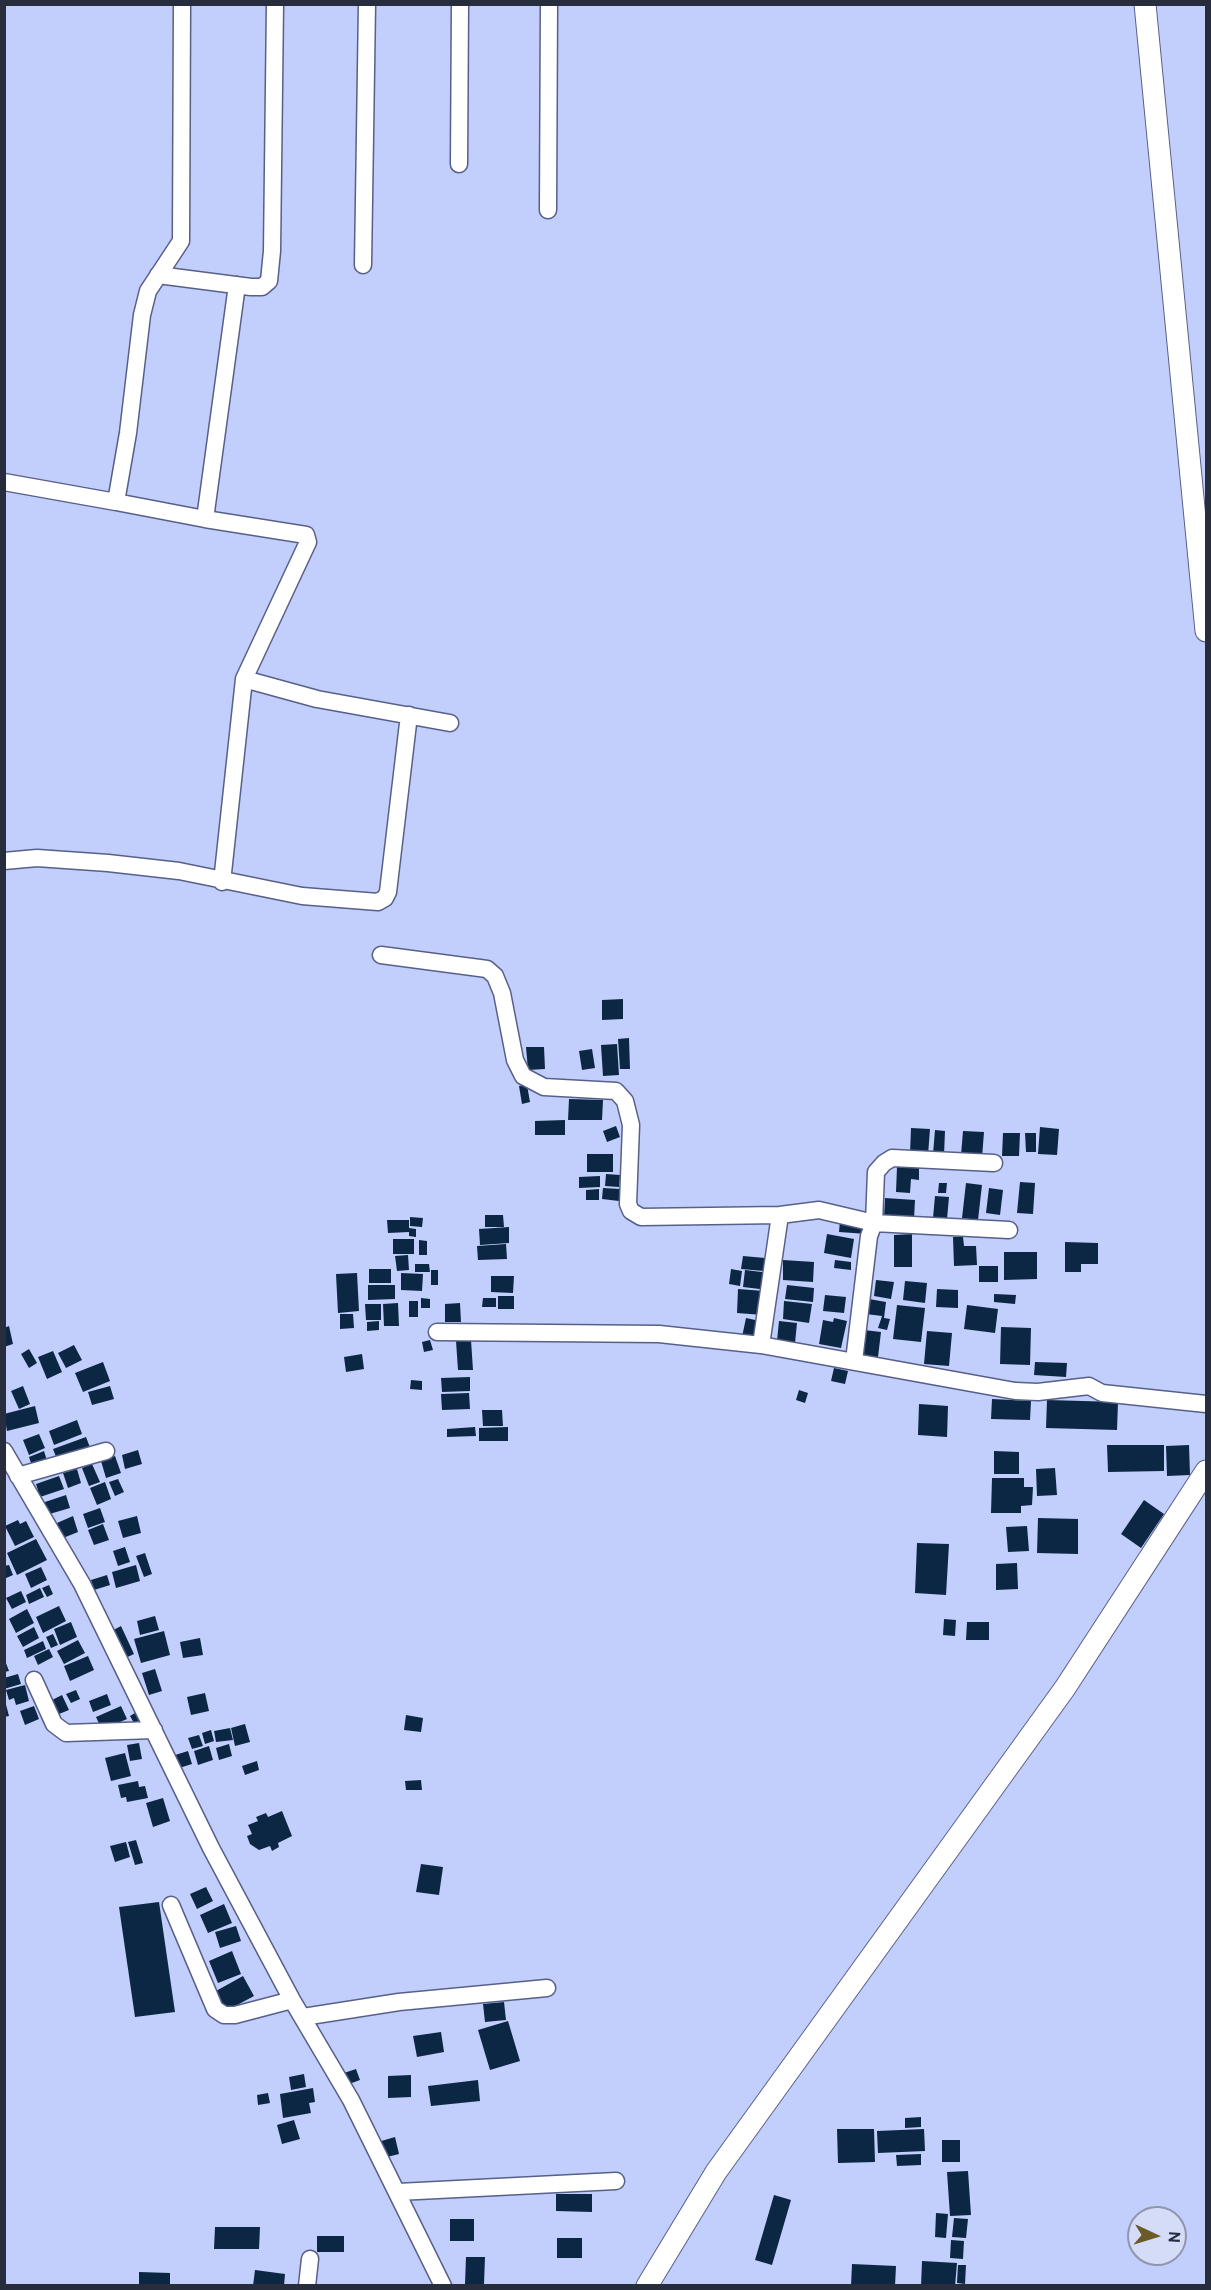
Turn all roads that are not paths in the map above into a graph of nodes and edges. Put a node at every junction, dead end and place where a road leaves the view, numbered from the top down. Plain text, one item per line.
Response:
1 (182, 4) edge
2 (275, 4) edge
3 (367, 4) edge
4 (460, 4) edge
5 (549, 4) edge
6 (1145, 4) edge
7 (459, 164) dead end
8 (548, 210) dead end
9 (363, 265) dead end
10 (158, 275) junction
11 (237, 285) junction
12 (4, 483) edge
13 (116, 502) junction
14 (205, 519) junction
15 (1206, 631) edge
16 (244, 679) junction
17 (409, 715) junction
18 (450, 723) dead end
19 (4, 861) edge
20 (222, 882) junction
21 (381, 955) dead end
22 (994, 1163) dead end
23 (780, 1215) junction
24 (874, 1222) junction
25 (1009, 1230) dead end
26 (437, 1332) dead end
27 (761, 1345) junction
28 (854, 1360) junction
29 (1206, 1404) edge
30 (4, 1451) edge
31 (106, 1451) dead end
32 (1206, 1471) edge
33 (18, 1476) junction
34 (34, 1680) dead end
35 (154, 1730) junction
36 (171, 1905) dead end
37 (547, 1988) dead end
38 (292, 2000) junction
39 (303, 2017) junction
40 (616, 2181) dead end
41 (398, 2192) junction
42 (310, 2259) dead end
43 (307, 2286) edge
44 (443, 2286) edge
45 (647, 2286) edge

1 - 10 street
2 - 11 street
3 - 9 street
4 - 7 street
5 - 8 street
6 - 15 street
10 - 11 street
10 - 13 street
11 - 14 street
12 - 13 street
13 - 14 street
14 - 16 street
16 - 17 street
16 - 20 street
17 - 18 street
17 - 20 street
19 - 20 street
21 - 23 street
22 - 24 street
23 - 24 street
23 - 27 street
24 - 25 street
24 - 28 street
26 - 27 street
27 - 28 street
28 - 29 street
30 - 33 street
31 - 33 street
32 - 45 street
33 - 35 street
34 - 35 street
35 - 38 street
36 - 38 street
37 - 39 street
38 - 39 street
39 - 41 street
40 - 41 street
41 - 44 street
42 - 43 street

